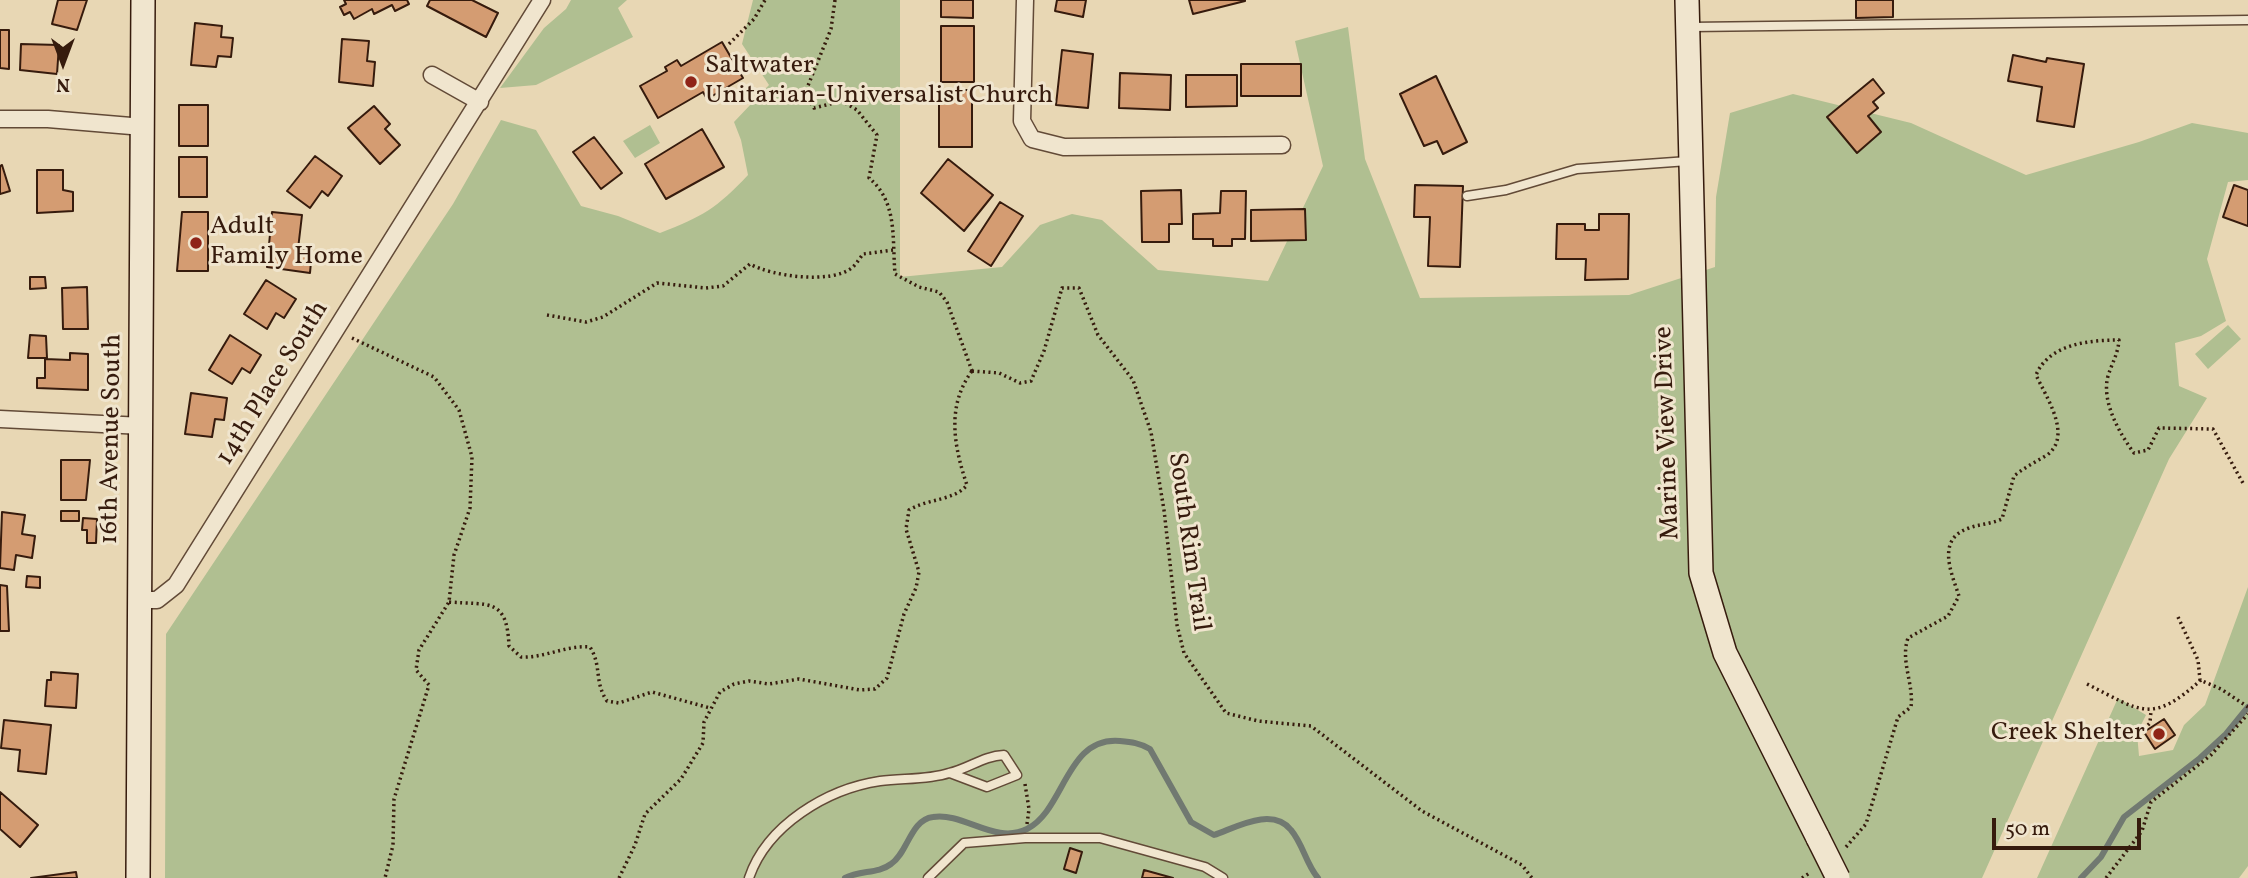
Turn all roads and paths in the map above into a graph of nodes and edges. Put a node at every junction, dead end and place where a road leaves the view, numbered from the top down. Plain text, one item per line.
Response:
1 (143, 0) edge
2 (542, 0) edge
3 (765, 0) edge
4 (835, 0) edge
5 (1025, 0) edge
6 (1687, 0) edge
7 (2248, 20) edge
8 (1688, 27) junction
9 (729, 44) dead end
10 (432, 75) dead end
11 (480, 102) junction
12 (0, 119) edge
13 (143, 127) junction
14 (1282, 145) dead end
15 (1691, 161) junction
16 (1466, 196) dead end
17 (893, 250) junction
18 (547, 316) dead end
19 (337, 330) junction
20 (972, 371) junction
21 (0, 419) edge
22 (143, 426) junction
23 (2244, 485) dead end
24 (138, 600) junction
25 (449, 602) junction
26 (2178, 617) dead end
27 (2201, 680) junction
28 (2087, 684) dead end
29 (2248, 706) edge
30 (710, 708) junction
31 (2151, 710) junction
32 (2248, 714) edge
33 (2144, 729) dead end
34 (950, 773) junction
35 (1017, 775) junction
36 (1029, 809) dead end
37 (1841, 852) dead end
38 (1830, 872) edge
39 (138, 878) edge
40 (385, 878) edge
41 (619, 878) edge
42 (749, 878) edge
43 (928, 878) edge
44 (1223, 878) edge
45 (1532, 878) edge
46 (1802, 878) edge
47 (2106, 878) edge

1 - 13 main road, 16th Avenue South
2 - 11 street, 14th Place South
3 - 9 path
4 - 17 path
5 - 14 street
6 - 8 main road, Marine View Drive
7 - 8 lane
8 - 15 main road, Marine View Drive
10 - 11 street
11 - 19 street, 14th Place South
12 - 13 street
13 - 22 main road, 16th Avenue South
15 - 16 lane
15 - 38 main road, Marine View Drive, bridge
17 - 18 path
17 - 20 path
19 - 24 street, 14th Place South
19 - 25 path
20 - 30 path
20 - 45 path, South Rim Trail
21 - 22 street
22 - 24 main road, 16th Avenue South
23 - 37 path
24 - 39 main road, 16th Avenue South
25 - 30 path
25 - 40 path
26 - 27 path
27 - 29 path
27 - 31 path
28 - 31 path
30 - 41 path
31 - 33 path
32 - 47 path
34 - 35 lane
34 - 35 lane
34 - 42 lane
35 - 36 path
38 - 46 path
43 - 44 lane

